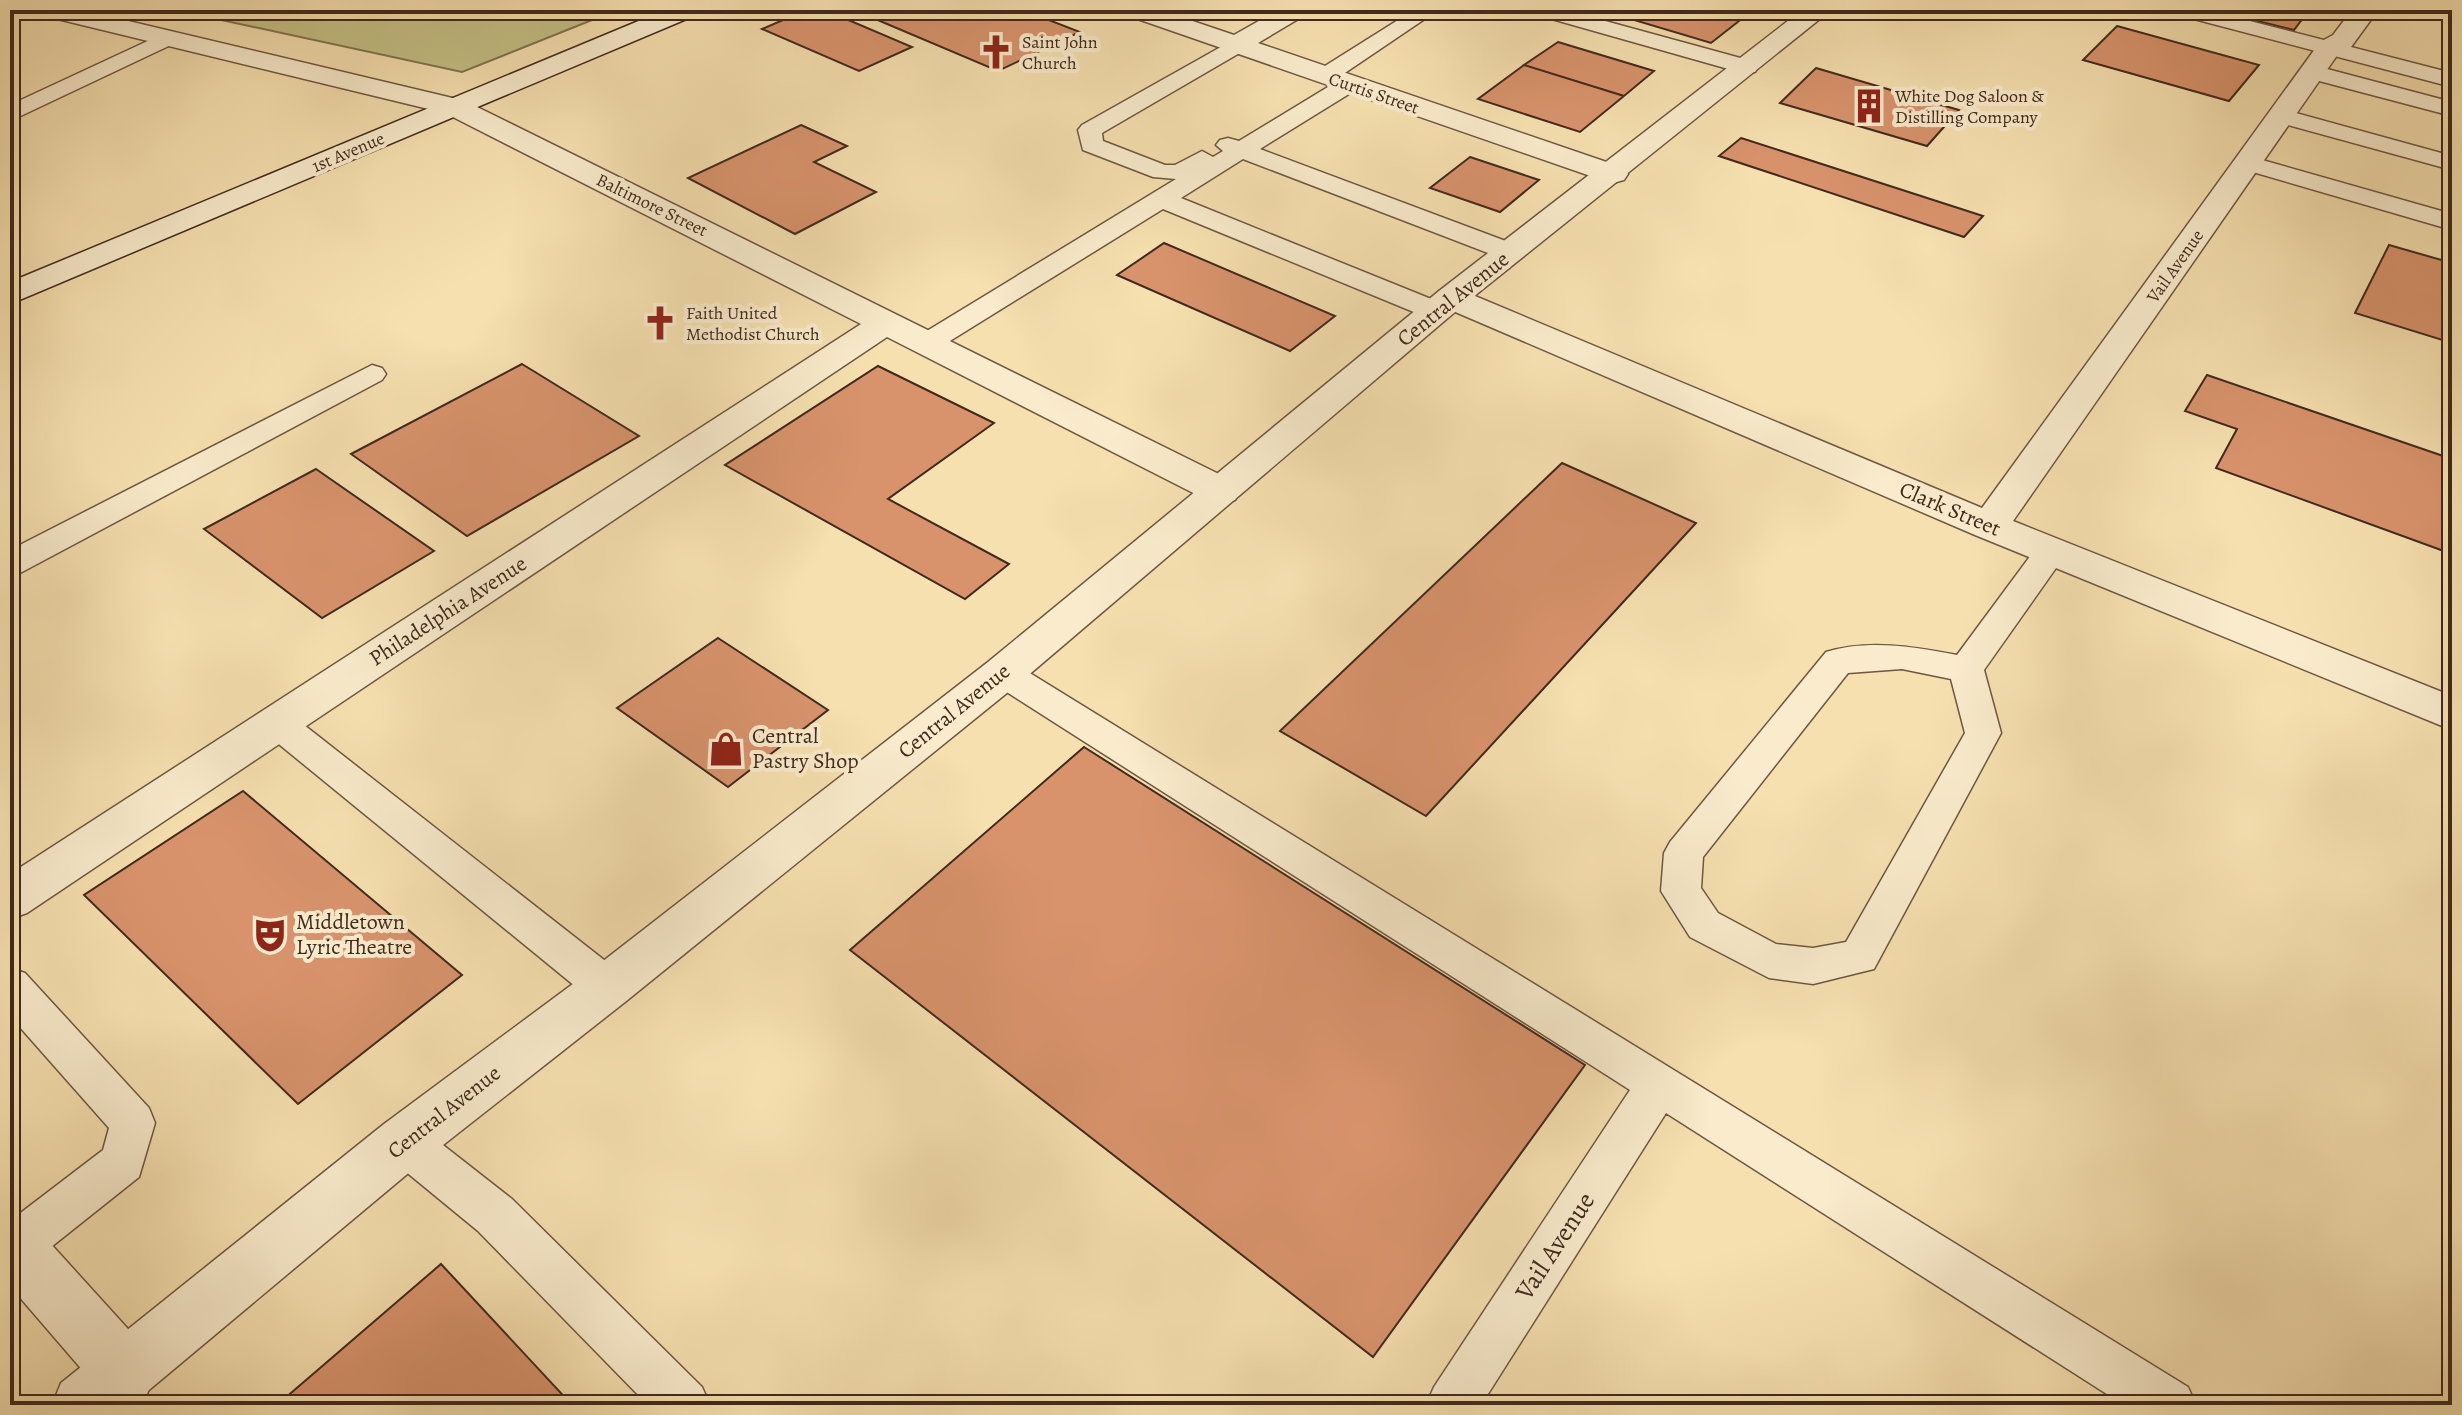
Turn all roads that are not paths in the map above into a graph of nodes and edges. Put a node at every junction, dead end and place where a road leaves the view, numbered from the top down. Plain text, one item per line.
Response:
1 (50, 10) edge
2 (687, 10) edge
3 (1135, 10) edge
4 (1296, 10) edge
5 (1428, 10) edge
6 (1541, 10) edge
7 (1818, 10) edge
8 (2182, 10) edge
9 (2365, 10) edge
10 (167, 38) junction
11 (1235, 46) junction
12 (2321, 60) junction
13 (1747, 67) junction
14 (1337, 80) junction
15 (2452, 80) edge
16 (455, 107) junction
17 (2452, 109) edge
18 (10, 114) edge
19 (2281, 116) junction
20 (1234, 147) junction
21 (2248, 163) junction
22 (2452, 163) edge
23 (1613, 174) junction
24 (1161, 199) junction
25 (2452, 222) edge
26 (1510, 252) junction
27 (10, 294) edge
28 (1444, 304) junction
29 (887, 322) junction
30 (927, 343) junction
31 (372, 374) dead end
32 (1221, 491) junction
33 (1989, 526) junction
34 (2052, 551) junction
35 (10, 564) edge
36 (1966, 669) junction
37 (1003, 673) junction
38 (2452, 714) edge
39 (277, 723) junction
40 (10, 899) edge
41 (10, 986) edge
42 (607, 987) junction
43 (1658, 1086) junction
44 (404, 1142) junction
45 (12, 1244) edge
46 (104, 1388) edge
47 (684, 1405) edge
48 (1452, 1405) edge
49 (2170, 1405) edge

1 - 10 street, Baltimore Street
2 - 16 street, 1st Avenue
3 - 11 street, Curtis Street
4 - 11 street
5 - 14 lane
6 - 13 lane
7 - 13 street, Central Avenue
8 - 12 lane
9 - 12 street, Vail Avenue
10 - 16 street, Baltimore Street
10 - 18 lane
11 - 14 street, Curtis Street
11 - 20 lane
12 - 15 lane
12 - 17 lane
12 - 19 street, Vail Avenue
13 - 23 street, Central Avenue
14 - 20 lane
14 - 23 street, Curtis Street
16 - 27 street, 1st Avenue
16 - 29 street, Baltimore Street
19 - 21 street, Vail Avenue
19 - 22 lane
20 - 24 lane
20 - 26 lane
21 - 25 lane
21 - 33 street, Vail Avenue
23 - 26 street, Central Avenue
24 - 28 lane
24 - 30 lane
26 - 28 street, Central Avenue
28 - 32 street, Central Avenue
28 - 33 street, Clark Street
29 - 30 street, Baltimore Street
29 - 39 street, Philadelphia Avenue
30 - 32 street, Baltimore Street
31 - 35 lane
32 - 37 street, Central Avenue
33 - 34 street, Clark Street
34 - 36 lane
34 - 38 street, Clark Street
36 - 36 lane
37 - 42 street, Central Avenue
37 - 43 lane
39 - 40 street, Philadelphia Avenue
39 - 42 lane
41 - 45 lane
42 - 44 street, Central Avenue
43 - 48 lane, Vail Avenue
43 - 49 lane
44 - 46 street, Central Avenue
44 - 47 lane
45 - 46 street

